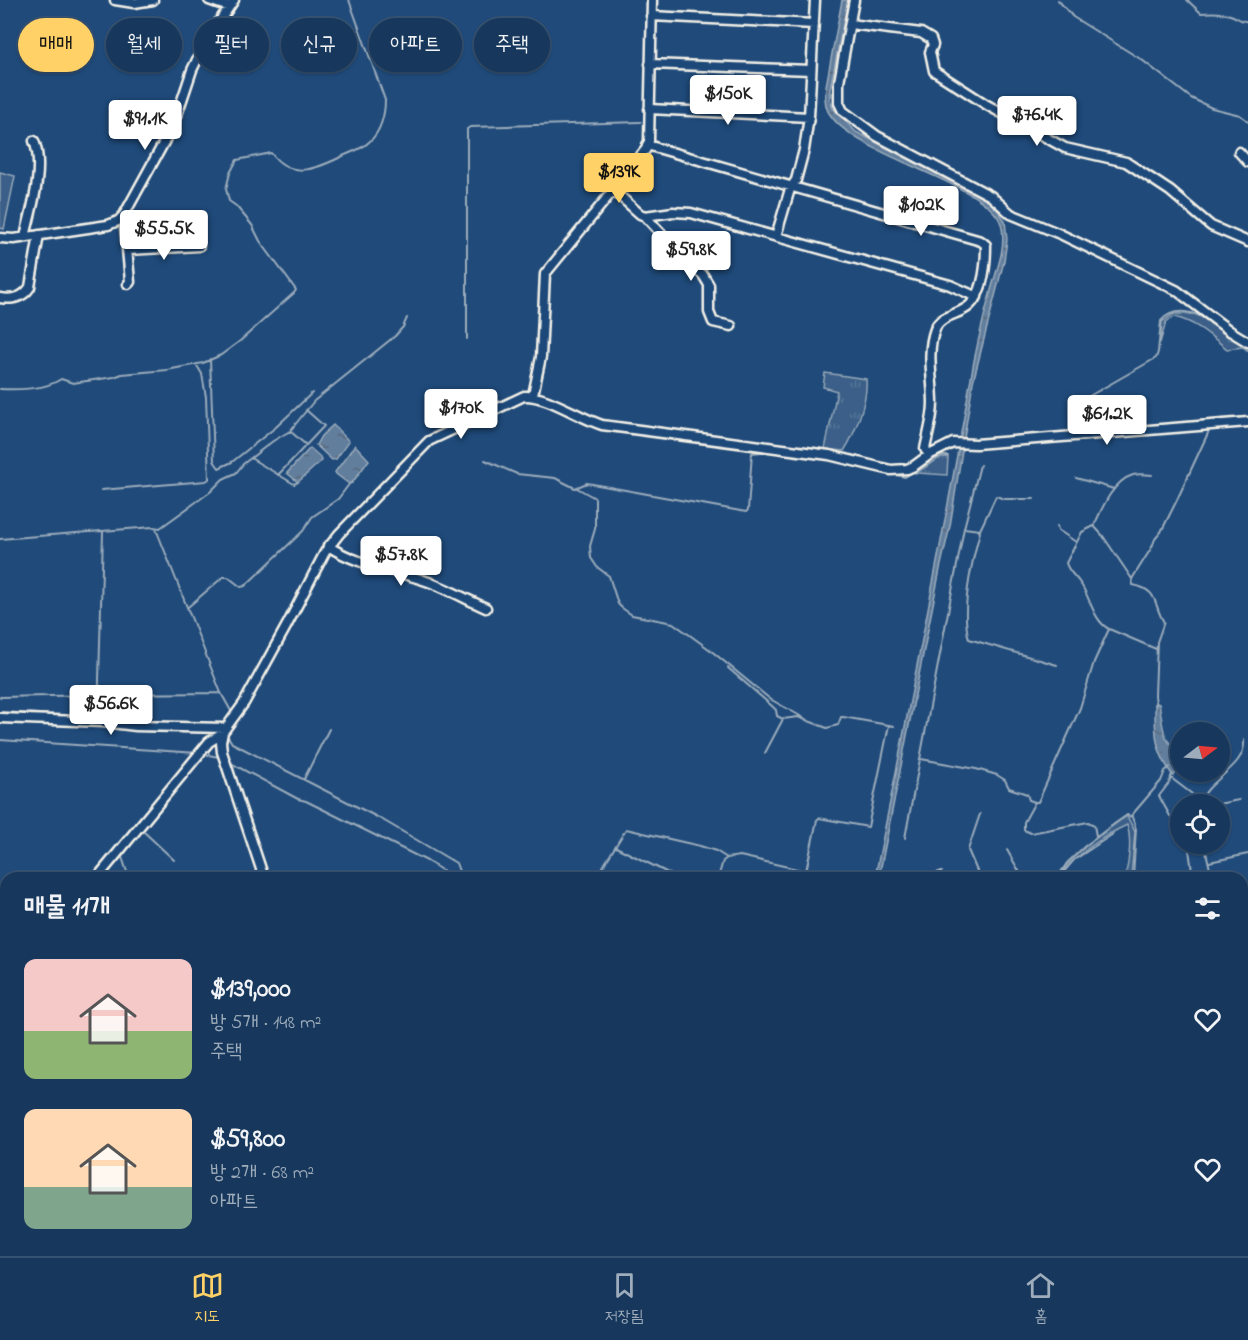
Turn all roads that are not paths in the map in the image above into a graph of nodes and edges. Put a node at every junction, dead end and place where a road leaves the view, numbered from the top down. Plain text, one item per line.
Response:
1 (115, 0) edge
2 (153, 0) edge
3 (209, 0) edge
4 (652, 0) edge
5 (815, 0) edge
6 (854, 0) edge
7 (231, 3) edge
8 (651, 16) junction
9 (814, 24) junction
10 (850, 24) junction
11 (650, 64) junction
12 (811, 70) junction
13 (649, 109) junction
14 (809, 117) junction
15 (34, 141) dead end
16 (647, 145) junction
17 (1239, 152) dead end
18 (1248, 162) edge
19 (792, 186) junction
20 (613, 190) junction
21 (124, 215) junction
22 (645, 216) junction
23 (39, 235) junction
24 (776, 236) junction
25 (25, 237) junction
26 (0, 238) edge
27 (1248, 242) edge
28 (200, 246) dead end
29 (128, 250) junction
30 (128, 284) dead end
31 (977, 297) junction
32 (0, 298) edge
33 (731, 326) dead end
34 (1248, 342) edge
35 (533, 395) junction
36 (1248, 422) edge
37 (928, 455) junction
38 (328, 546) junction
39 (486, 608) dead end
40 (0, 718) edge
41 (223, 731) junction
42 (102, 872) edge
43 (262, 872) edge

1 - 2 street
3 - 7 street
4 - 8 street
5 - 9 street
6 - 10 street
7 - 21 street
8 - 9 street
8 - 11 street
9 - 12 street
10 - 27 street
10 - 34 street
11 - 12 street
11 - 13 street
12 - 14 street
13 - 14 street
13 - 16 street
14 - 19 street
15 - 25 street
16 - 19 street
16 - 20 street
17 - 18 street
19 - 24 street
19 - 31 street
20 - 22 street
20 - 35 street
21 - 23 street
21 - 29 street
22 - 24 street
22 - 33 street
23 - 25 street
23 - 32 street
24 - 31 street
25 - 26 street
28 - 29 street
29 - 30 street
31 - 37 street
35 - 37 street
35 - 38 street
36 - 37 street
38 - 39 street
38 - 41 street
40 - 41 street
41 - 42 street
41 - 43 street

